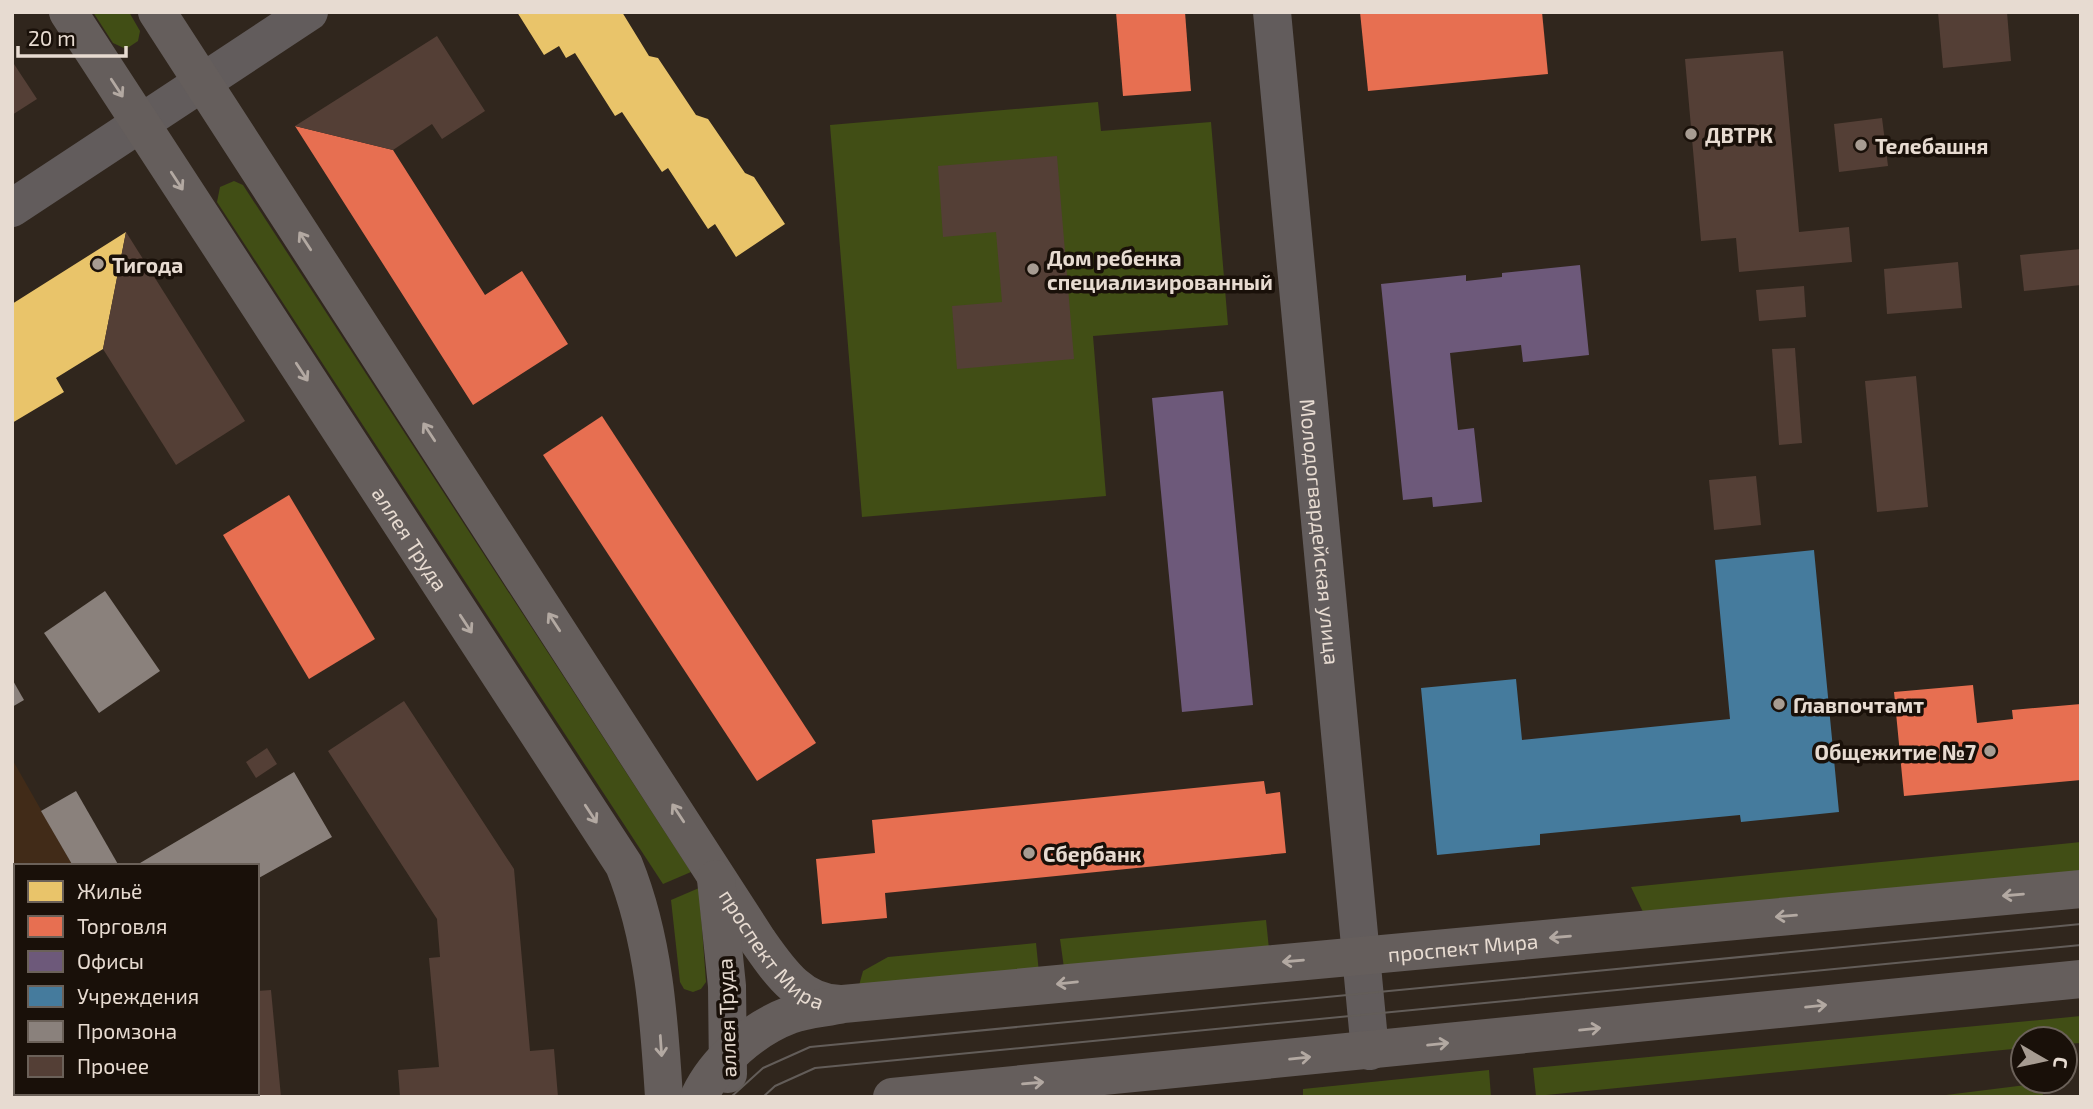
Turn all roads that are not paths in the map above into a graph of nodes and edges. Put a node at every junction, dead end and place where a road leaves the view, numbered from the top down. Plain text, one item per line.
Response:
1 (68, 12) edge
2 (157, 12) edge
3 (309, 12) edge
4 (1272, 12) edge
5 (202, 83) junction
6 (140, 124) junction
7 (12, 208) edge
8 (715, 870) junction
9 (2081, 889) edge
10 (1361, 955) junction
11 (2081, 979) edge
12 (843, 1004) junction
13 (1370, 1051) junction
14 (728, 1058) junction
15 (664, 1097) edge
16 (699, 1097) edge
17 (729, 1097) edge
18 (892, 1097) edge

1 -> 6 main road, аллея Труда
2 - 5 main road, аллея Труда
3 - 5 street
4 - 10 street, Молодогвардейская улица
5 - 6 street
8 -> 5 main road, аллея Труда
6 - 7 street
6 -> 15 main road, аллея Труда
8 - 12 main road, проспект Мира
8 - 14 main road, аллея Труда
9 -> 10 main road, проспект Мира
10 -> 12 main road, проспект Мира
10 - 13 street, Молодогвардейская улица
13 -> 11 main road
12 - 14 main road, проспект Мира
18 -> 13 main road
14 - 16 main road, проспект Мира
14 - 17 main road, аллея Труда

